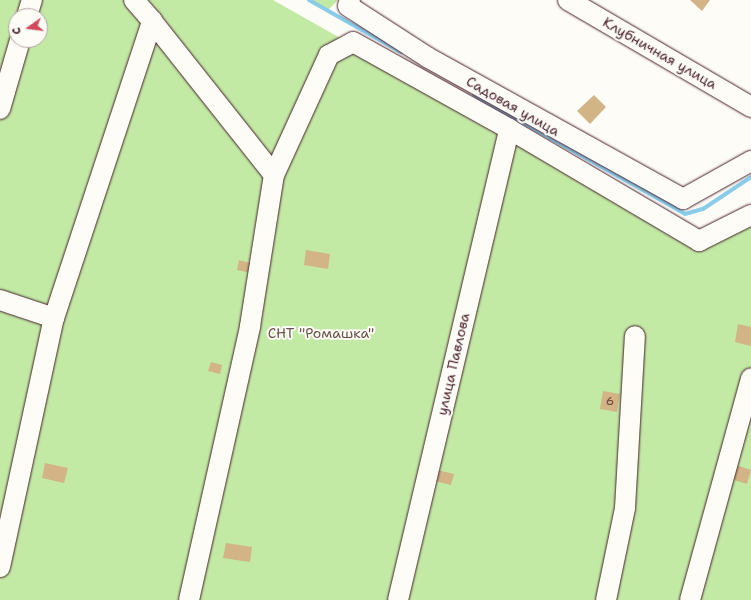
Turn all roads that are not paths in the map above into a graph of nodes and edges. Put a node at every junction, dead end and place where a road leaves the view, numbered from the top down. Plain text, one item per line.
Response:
1 (134, 0) edge
2 (568, 0) edge
3 (349, 3) edge
4 (152, 21) junction
5 (18, 48) edge
6 (751, 107) edge
7 (0, 109) edge
8 (509, 129) junction
9 (751, 161) edge
10 (274, 175) junction
11 (751, 215) edge
12 (0, 300) edge
13 (54, 318) junction
14 (635, 336) dead end
15 (751, 378) edge
16 (0, 567) edge
17 (189, 600) edge
18 (398, 600) edge
19 (606, 600) edge
20 (690, 600) edge

1 - 4 street
2 - 6 street, Клубничная улица
3 - 9 street, Садовая улица
4 - 10 street
4 - 13 street
5 - 7 street
8 - 10 street
8 - 11 street
8 - 18 street, улица Павлова
10 - 17 street
12 - 13 street
13 - 16 street
14 - 19 street
15 - 20 street

